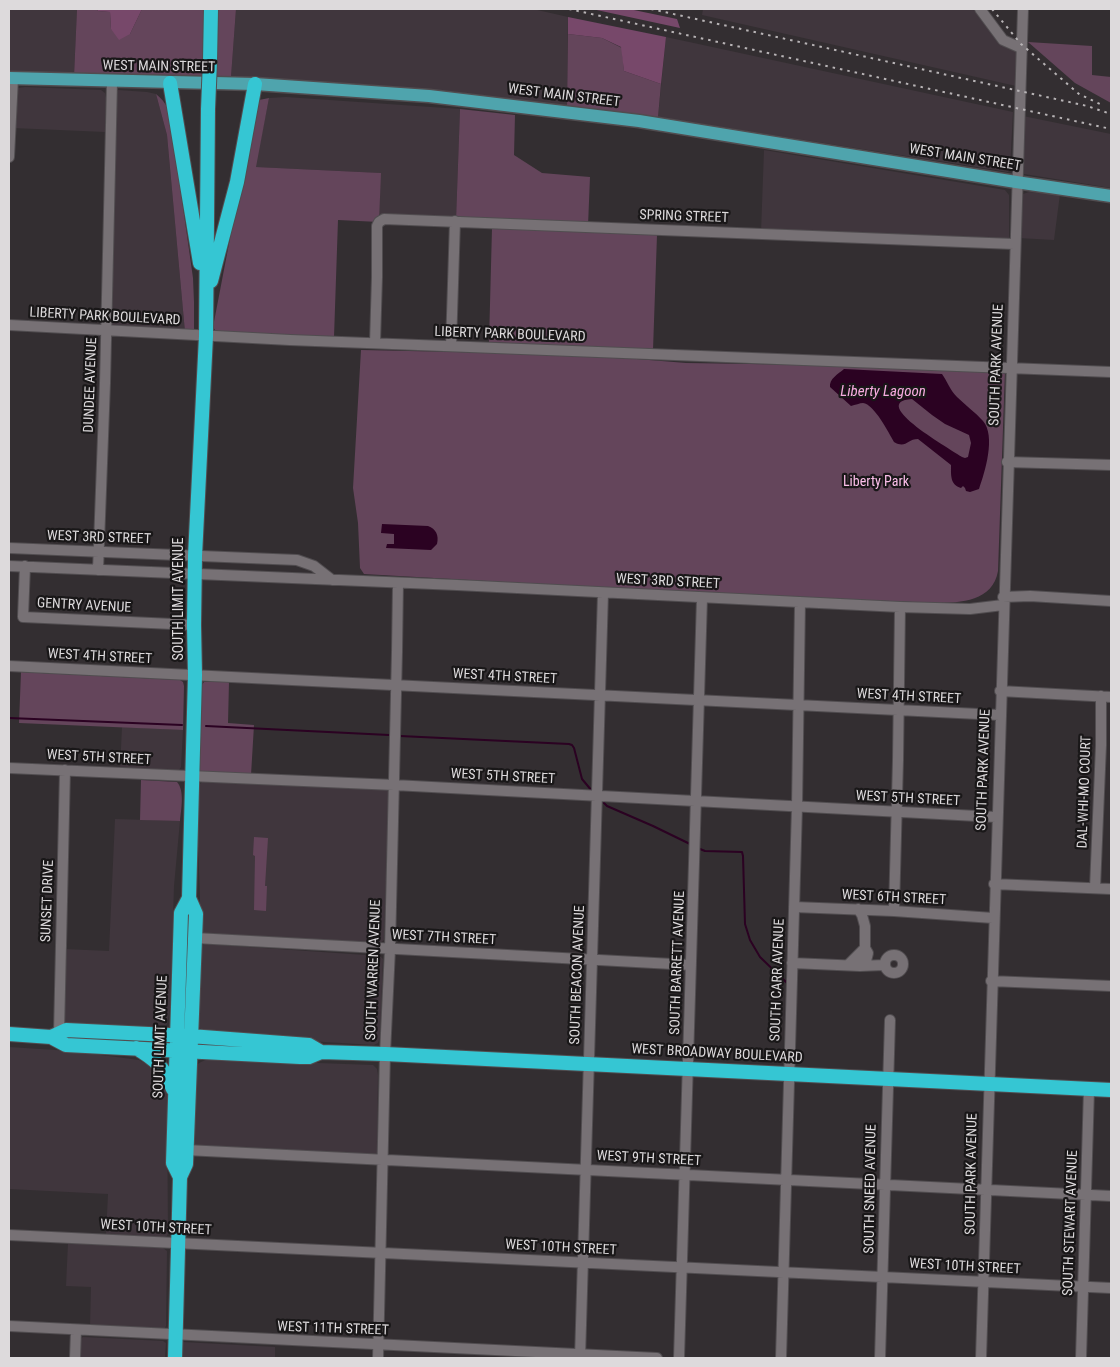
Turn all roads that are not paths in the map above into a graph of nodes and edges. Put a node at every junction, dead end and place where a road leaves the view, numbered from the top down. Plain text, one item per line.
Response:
1 (211, 9) edge
2 (980, 9) edge
3 (1023, 9) edge
4 (1020, 48) junction
5 (11, 78) edge
6 (112, 82) junction
7 (170, 82) junction
8 (255, 84) junction
9 (9, 157) edge
10 (1016, 182) junction
11 (1111, 196) edge
12 (455, 222) junction
13 (1014, 244) junction
14 (206, 301) junction
15 (9, 325) edge
16 (107, 330) junction
17 (206, 336) junction
18 (375, 344) junction
19 (451, 346) junction
20 (1010, 368) junction
21 (1111, 372) edge
22 (1007, 462) junction
23 (1111, 465) edge
24 (9, 548) edge
25 (99, 552) junction
26 (195, 556) junction
27 (9, 566) edge
28 (25, 566) junction
29 (98, 570) junction
30 (194, 574) junction
31 (332, 580) junction
32 (398, 583) junction
33 (603, 593) junction
34 (702, 598) junction
35 (1003, 601) junction
36 (1111, 601) edge
37 (800, 602) junction
38 (900, 608) junction
39 (194, 624) junction
40 (9, 666) edge
41 (195, 675) junction
42 (396, 685) junction
43 (1000, 691) junction
44 (600, 695) junction
45 (1106, 697) edge
46 (699, 700) junction
47 (799, 705) junction
48 (898, 710) junction
49 (999, 715) junction
50 (9, 768) edge
51 (65, 770) junction
52 (192, 776) junction
53 (394, 785) junction
54 (597, 796) junction
55 (696, 801) junction
56 (797, 807) junction
57 (897, 812) junction
58 (996, 817) junction
59 (994, 884) junction
60 (1095, 888) junction
61 (1111, 889) edge
62 (189, 898) junction
63 (794, 907) junction
64 (858, 909) junction
65 (876, 910) junction
66 (894, 911) junction
67 (993, 918) junction
68 (866, 926) junction
69 (195, 938) junction
70 (865, 948) junction
71 (390, 949) junction
72 (592, 960) junction
73 (792, 963) junction
74 (691, 965) junction
75 (848, 965) junction
76 (884, 965) dead end
77 (860, 966) junction
78 (991, 981) junction
79 (1111, 986) edge
80 (890, 1020) dead end
81 (9, 1034) edge
82 (55, 1035) junction
83 (183, 1043) junction
84 (136, 1048) junction
85 (385, 1054) junction
86 (589, 1064) junction
87 (688, 1069) junction
88 (789, 1074) junction
89 (888, 1079) junction
90 (988, 1084) junction
91 (1089, 1089) junction
92 (1111, 1090) edge
93 (175, 1094) junction
94 (186, 1150) junction
95 (382, 1160) junction
96 (585, 1170) junction
97 (685, 1174) junction
98 (180, 1177) junction
99 (786, 1180) junction
100 (885, 1184) junction
101 (986, 1190) junction
102 (1086, 1194) junction
103 (1111, 1196) edge
104 (9, 1234) edge
105 (178, 1243) junction
106 (379, 1253) junction
107 (582, 1262) junction
108 (682, 1267) junction
109 (784, 1272) junction
110 (882, 1277) junction
111 (983, 1282) junction
112 (1083, 1287) junction
113 (1111, 1288) edge
114 (9, 1326) edge
115 (76, 1330) junction
116 (176, 1335) junction
117 (378, 1344) junction
118 (580, 1357) edge
119 (75, 1358) edge
120 (175, 1358) edge
121 (378, 1358) edge
122 (656, 1358) edge
123 (679, 1358) edge
124 (781, 1358) edge
125 (880, 1358) edge
126 (981, 1358) edge
127 (1081, 1358) edge

1 - 14 highway, bridge
2 - 4 street
3 - 4 street, SOUTH PARK AVENUE
4 - 10 street, SOUTH PARK AVENUE
5 - 6 main road, WEST MAIN STREET
5 - 9 street
6 - 7 main road, WEST MAIN STREET
6 - 16 street, DUNDEE AVENUE
7 - 8 main road, WEST MAIN STREET
7 - 14 highway
8 - 10 main road, WEST MAIN STREET
8 - 14 highway
10 - 11 main road, WEST MAIN STREET
10 - 13 street, SOUTH PARK AVENUE
12 - 13 street, SPRING STREET
12 - 18 street, SPRING STREET
12 - 19 street
13 - 20 street, SOUTH PARK AVENUE
14 - 17 highway, SOUTH LIMIT AVENUE
15 - 16 street, LIBERTY PARK BOULEVARD
16 - 17 street, LIBERTY PARK BOULEVARD
16 - 25 street, DUNDEE AVENUE
17 - 18 street, LIBERTY PARK BOULEVARD
17 - 26 highway, SOUTH LIMIT AVENUE
18 - 19 street, LIBERTY PARK BOULEVARD
19 - 20 street, LIBERTY PARK BOULEVARD
20 - 21 street, LIBERTY PARK BOULEVARD
20 - 22 street, SOUTH PARK AVENUE
22 - 23 street
22 - 35 street, SOUTH PARK AVENUE
24 - 25 street, WEST 3RD STREET
25 - 26 street, WEST 3RD STREET
25 - 29 street, DUNDEE AVENUE
26 - 30 highway, SOUTH LIMIT AVENUE
26 - 31 street, WEST 3RD STREET
27 - 28 street, WEST 3RD STREET
28 - 29 street, WEST 3RD STREET
28 - 39 street, GENTRY AVENUE
29 - 30 street, WEST 3RD STREET
30 - 31 street, WEST 3RD STREET
30 - 39 highway, SOUTH LIMIT AVENUE
31 - 32 street, WEST 3RD STREET
32 - 33 street, WEST 3RD STREET
32 - 42 street, SOUTH WARREN AVENUE
33 - 34 street, WEST 3RD STREET
33 - 44 street, SOUTH BEACON AVENUE
34 - 37 street, WEST 3RD STREET
34 - 46 street, SOUTH BARRETT AVENUE
35 - 36 street, WEST 3RD STREET
35 - 38 street, WEST 3RD STREET
35 - 43 street, SOUTH PARK AVENUE
37 - 38 street, WEST 3RD STREET
37 - 47 street, SOUTH CARR AVENUE
38 - 48 street
39 - 41 highway, SOUTH LIMIT AVENUE
40 - 41 street, WEST 4TH STREET
41 - 42 street, WEST 4TH STREET
41 - 52 highway, SOUTH LIMIT AVENUE
42 - 44 street, WEST 4TH STREET
42 - 53 street, SOUTH WARREN AVENUE
43 - 45 street
43 - 49 street, SOUTH PARK AVENUE
44 - 46 street, WEST 4TH STREET
44 - 54 street, SOUTH BEACON AVENUE
45 - 60 street, DAL-WHI-MO COURT
46 - 47 street, WEST 4TH STREET
46 - 55 street, SOUTH BARRETT AVENUE
47 - 48 street, WEST 4TH STREET
47 - 56 street, SOUTH CARR AVENUE
48 - 49 street, WEST 4TH STREET
48 - 57 street
49 - 58 street, SOUTH PARK AVENUE
50 - 51 street, WEST 5TH STREET
51 - 52 street, WEST 5TH STREET
51 - 82 street, SUNSET DRIVE
52 - 53 street, WEST 5TH STREET
52 - 62 highway, SOUTH LIMIT AVENUE
53 - 54 street, WEST 5TH STREET
53 - 71 street, SOUTH WARREN AVENUE
54 - 55 street, WEST 5TH STREET
54 - 72 street, SOUTH BEACON AVENUE
55 - 56 street, WEST 5TH STREET
55 - 74 street, SOUTH BARRETT AVENUE
56 - 57 street, WEST 5TH STREET
56 - 63 street, SOUTH CARR AVENUE
57 - 58 street, WEST 5TH STREET
57 - 66 street
58 - 59 street, SOUTH PARK AVENUE
59 - 60 street
59 - 67 street, SOUTH PARK AVENUE
60 - 61 street
62 - 69 highway, SOUTH LIMIT AVENUE
62 - 83 highway, SOUTH LIMIT AVENUE
63 - 64 street, WEST 6TH STREET
63 - 73 street, SOUTH CARR AVENUE
64 - 65 street, WEST 6TH STREET
64 - 68 street
65 - 66 street, WEST 6TH STREET
65 - 68 street
66 - 67 street, WEST 6TH STREET
67 - 78 street, SOUTH PARK AVENUE
68 - 70 street
69 - 71 street, WEST 7TH STREET
69 - 83 highway, SOUTH LIMIT AVENUE
70 - 75 street
70 - 77 street
71 - 72 street, WEST 7TH STREET
71 - 85 street, SOUTH WARREN AVENUE
72 - 74 street, WEST 7TH STREET
72 - 86 street, SOUTH BEACON AVENUE
73 - 75 street
73 - 88 street, SOUTH CARR AVENUE
74 - 87 street, SOUTH BARRETT AVENUE
75 - 77 street
76 - 77 street
78 - 79 street
78 - 90 street, SOUTH PARK AVENUE
80 - 89 street, SOUTH SNEED AVENUE
81 - 82 highway, WEST BROADWAY BOULEVARD
82 - 83 highway, WEST BROADWAY BOULEVARD
82 - 84 highway, WEST BROADWAY BOULEVARD
83 - 84 highway, WEST BROADWAY BOULEVARD
83 - 85 highway, WEST BROADWAY BOULEVARD
83 - 93 highway, SOUTH LIMIT AVENUE
83 - 94 highway, SOUTH LIMIT AVENUE
84 - 93 highway
85 - 86 highway, WEST BROADWAY BOULEVARD
85 - 95 street, SOUTH WARREN AVENUE
86 - 87 highway, WEST BROADWAY BOULEVARD
86 - 96 street, SOUTH BEACON AVENUE
87 - 88 highway, WEST BROADWAY BOULEVARD
87 - 97 street, SOUTH BARRETT AVENUE
88 - 89 highway, WEST BROADWAY BOULEVARD
88 - 99 street, SOUTH CARR AVENUE
89 - 90 highway, WEST BROADWAY BOULEVARD
89 - 100 street, SOUTH SNEED AVENUE
90 - 91 highway, WEST BROADWAY BOULEVARD
90 - 101 street, SOUTH PARK AVENUE
91 - 92 highway, WEST BROADWAY BOULEVARD
91 - 102 street, SOUTH STEWART AVENUE
93 - 98 highway, SOUTH LIMIT AVENUE
94 - 95 street, WEST 9TH STREET
94 - 98 highway, SOUTH LIMIT AVENUE
95 - 96 street, WEST 9TH STREET
95 - 106 street, SOUTH WARREN AVENUE
96 - 97 street, WEST 9TH STREET
96 - 107 street, SOUTH BEACON AVENUE
97 - 99 street, WEST 9TH STREET
97 - 108 street, SOUTH BARRETT AVENUE
98 - 105 highway, SOUTH LIMIT AVENUE
99 - 100 street, WEST 9TH STREET
99 - 109 street, SOUTH CARR AVENUE
100 - 101 street, WEST 9TH STREET
100 - 110 street, SOUTH SNEED AVENUE
101 - 102 street, WEST 9TH STREET
101 - 111 street, SOUTH PARK AVENUE
102 - 103 street, WEST 9TH STREET
102 - 112 street, SOUTH STEWART AVENUE
104 - 105 street, WEST 10TH STREET
105 - 106 street, WEST 10TH STREET
105 - 116 highway, SOUTH LIMIT AVENUE
106 - 107 street, WEST 10TH STREET
106 - 117 street, SOUTH WARREN AVENUE
107 - 108 street, WEST 10TH STREET
107 - 118 street, SOUTH BEACON AVENUE
108 - 109 street, WEST 10TH STREET
108 - 123 street, SOUTH BARRETT AVENUE
109 - 110 street, WEST 10TH STREET
109 - 124 street, SOUTH CARR AVENUE
110 - 111 street, WEST 10TH STREET
110 - 125 street, SOUTH SNEED AVENUE
111 - 112 street, WEST 10TH STREET
111 - 126 street, SOUTH PARK AVENUE
112 - 113 street, WEST 10TH STREET
112 - 127 street, SOUTH STEWART AVENUE
114 - 115 street, WEST 11TH STREET
115 - 116 street, WEST 11TH STREET
115 - 119 street
116 - 117 street, WEST 11TH STREET
116 - 120 highway, SOUTH LIMIT AVENUE
117 - 118 street, WEST 11TH STREET
117 - 121 street, SOUTH WARREN AVENUE
118 - 122 street, WEST 11TH STREET

